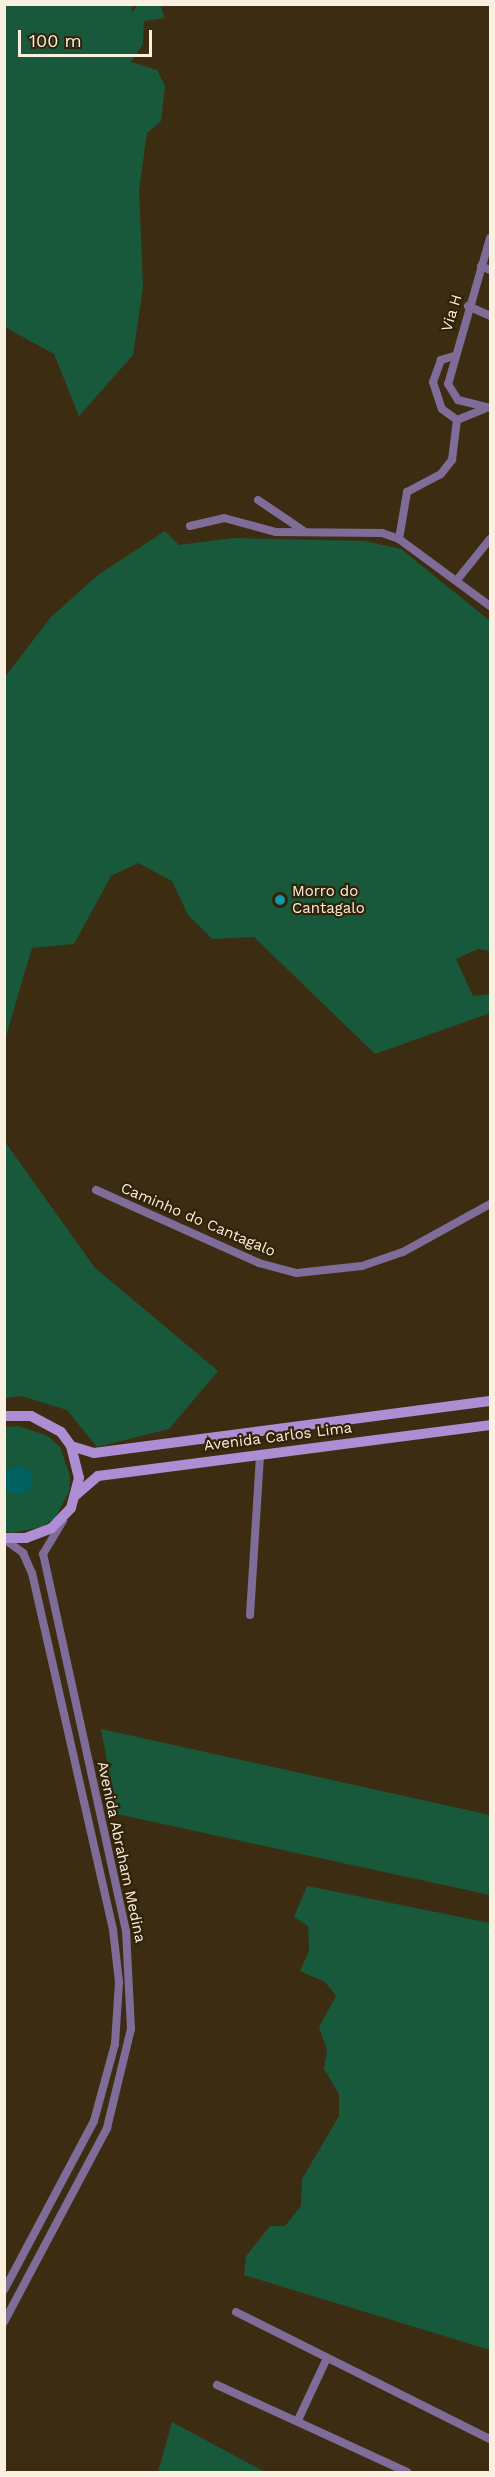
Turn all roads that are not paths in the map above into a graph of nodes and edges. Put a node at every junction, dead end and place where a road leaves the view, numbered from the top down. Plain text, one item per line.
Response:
1 (490, 238) edge
2 (481, 266) junction
3 (490, 270) edge
4 (468, 306) junction
5 (490, 316) edge
6 (454, 356) junction
7 (488, 408) edge
8 (457, 420) junction
9 (258, 500) dead end
10 (190, 526) dead end
11 (305, 532) junction
12 (490, 538) edge
13 (399, 539) junction
14 (457, 580) junction
15 (490, 606) edge
16 (96, 1190) dead end
17 (490, 1204) edge
18 (490, 1401) edge
19 (4, 1416) edge
20 (490, 1425) edge
21 (71, 1446) junction
22 (260, 1455) junction
23 (76, 1495) junction
24 (67, 1514) junction
25 (4, 1538) edge
26 (250, 1615) dead end
27 (48, 2212) junction
28 (59, 2219) junction
29 (38, 2229) junction
30 (50, 2236) junction
31 (4, 2290) edge
32 (236, 2312) dead end
33 (4, 2322) edge
34 (327, 2358) junction
35 (217, 2385) dead end
36 (298, 2420) junction
37 (490, 2439) edge
38 (407, 2472) edge

1 - 2 street, Via H
2 - 3 street
2 - 4 street, Via H
4 - 5 street
4 - 6 street, Via H
6 - 7 street, Via H
6 - 8 street
7 - 8 street
8 - 13 street
9 - 11 street
10 - 11 street
11 - 13 street
12 - 14 street
13 - 14 street
14 - 15 street
16 - 17 street, Caminho do Cantagalo
18 - 21 street, Avenida Carlos Lima
19 - 21 street
20 - 22 street, Avenida Carlos Lima
21 - 23 street
22 - 23 street, Avenida Carlos Lima
22 - 26 street
23 - 24 street
24 - 25 street
24 - 28 street, Avenida Abraham Medina
25 - 27 street, Avenida Abraham Medina
27 - 28 street
27 - 29 street, Avenida Abraham Medina
28 - 30 street, Avenida Abraham Medina
29 - 30 street
29 - 31 street, Avenida Abraham Medina
30 - 33 street, Avenida Abraham Medina
32 - 34 street
34 - 36 street
34 - 37 street
35 - 36 street
36 - 38 street

